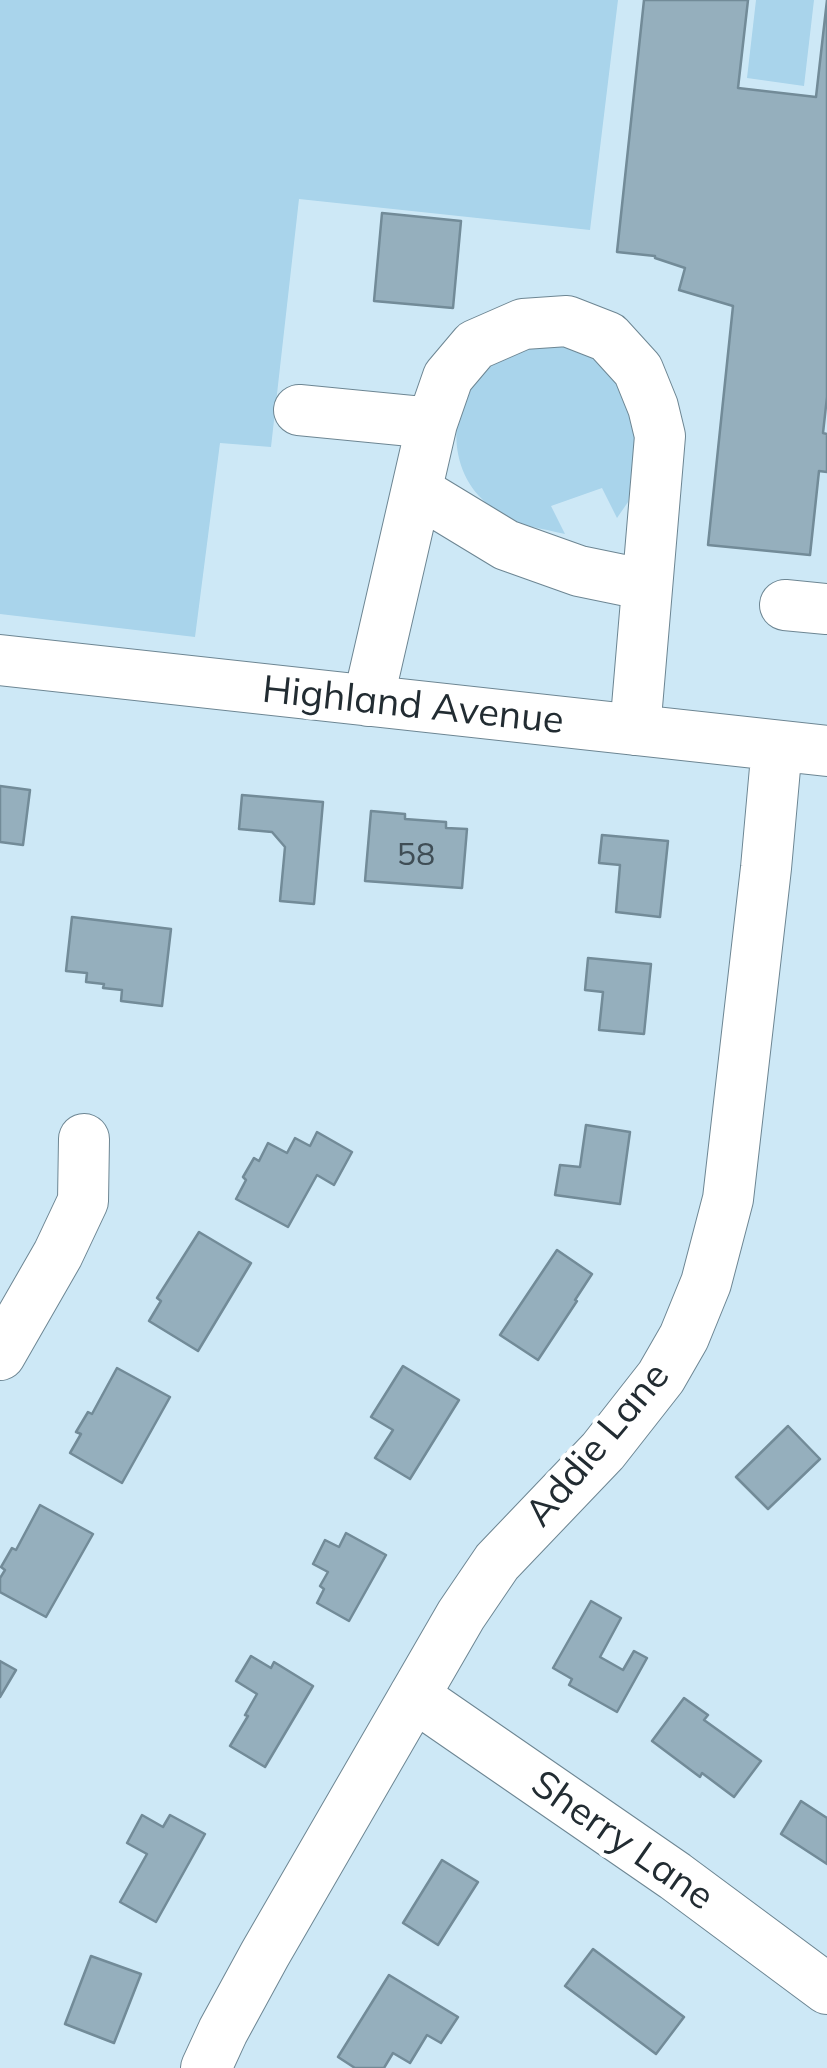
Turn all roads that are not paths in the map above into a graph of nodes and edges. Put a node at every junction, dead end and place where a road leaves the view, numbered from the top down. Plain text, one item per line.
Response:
1 (299, 410) dead end
2 (432, 424) junction
3 (417, 491) junction
4 (647, 584) junction
5 (0, 660) edge
6 (368, 701) junction
7 (635, 730) junction
8 (776, 746) junction
9 (827, 751) edge
10 (84, 1139) dead end
11 (0, 1355) edge
12 (414, 1696) junction
13 (827, 1989) edge
14 (206, 2068) edge

1 - 2 street
2 - 3 street
2 - 4 street
3 - 4 street
3 - 6 street
4 - 7 street
5 - 6 street, Highland Avenue
6 - 7 street, Highland Avenue
7 - 8 street, Highland Avenue
8 - 9 street, Highland Avenue
8 - 12 street, Addie Lane
10 - 11 street
12 - 13 street, Sherry Lane
12 - 14 street, Addie Lane

